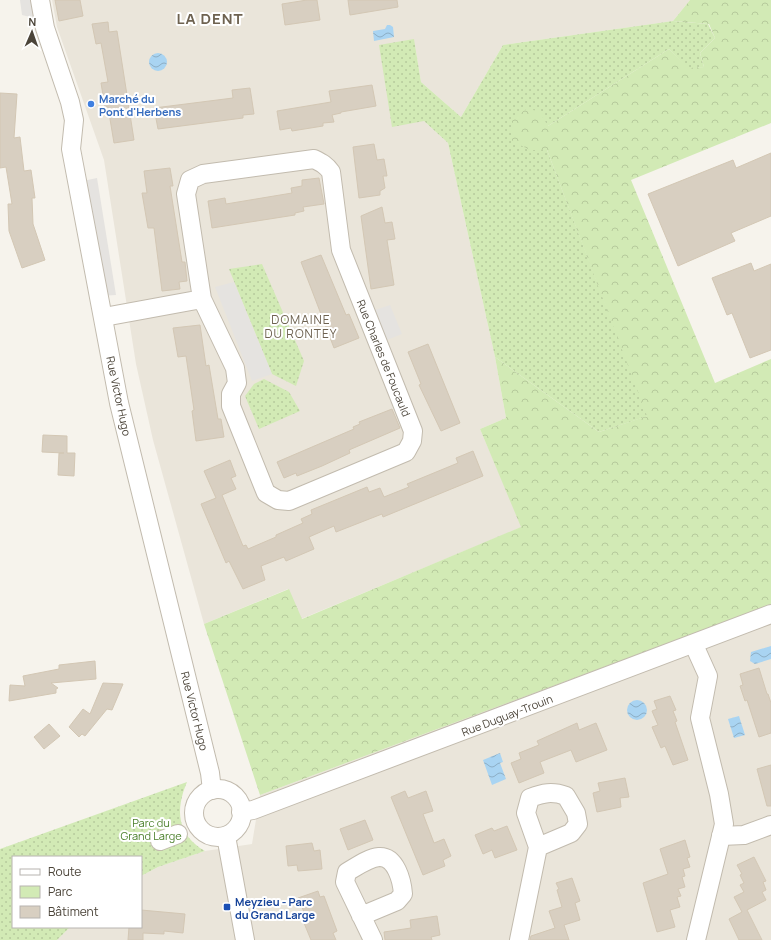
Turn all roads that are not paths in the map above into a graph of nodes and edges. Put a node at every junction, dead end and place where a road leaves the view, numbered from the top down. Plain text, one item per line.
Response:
1 (40, 0) edge
2 (202, 299) junction
3 (104, 317) junction
4 (771, 614) edge
5 (694, 645) junction
6 (212, 790) junction
7 (241, 812) junction
8 (771, 825) edge
9 (178, 834) dead end
10 (226, 836) junction
11 (721, 836) junction
12 (160, 841) dead end
13 (538, 847) dead end
14 (361, 916) dead end
15 (244, 940) edge
16 (374, 940) edge
17 (519, 940) edge
18 (696, 940) edge

1 - 3 street, Rue Victor Hugo
2 - 2 street, Rue Charles de Foucauld
2 - 3 street
3 - 6 street, Rue Victor Hugo
4 - 5 street, Rue Duguay-Trouin
5 - 7 street, Rue Duguay-Trouin
5 - 11 street
6 - 7 street
6 - 10 street
7 - 10 street
8 - 11 street
9 - 12 street
10 - 15 street
11 - 18 street
13 - 17 street
14 - 16 street

